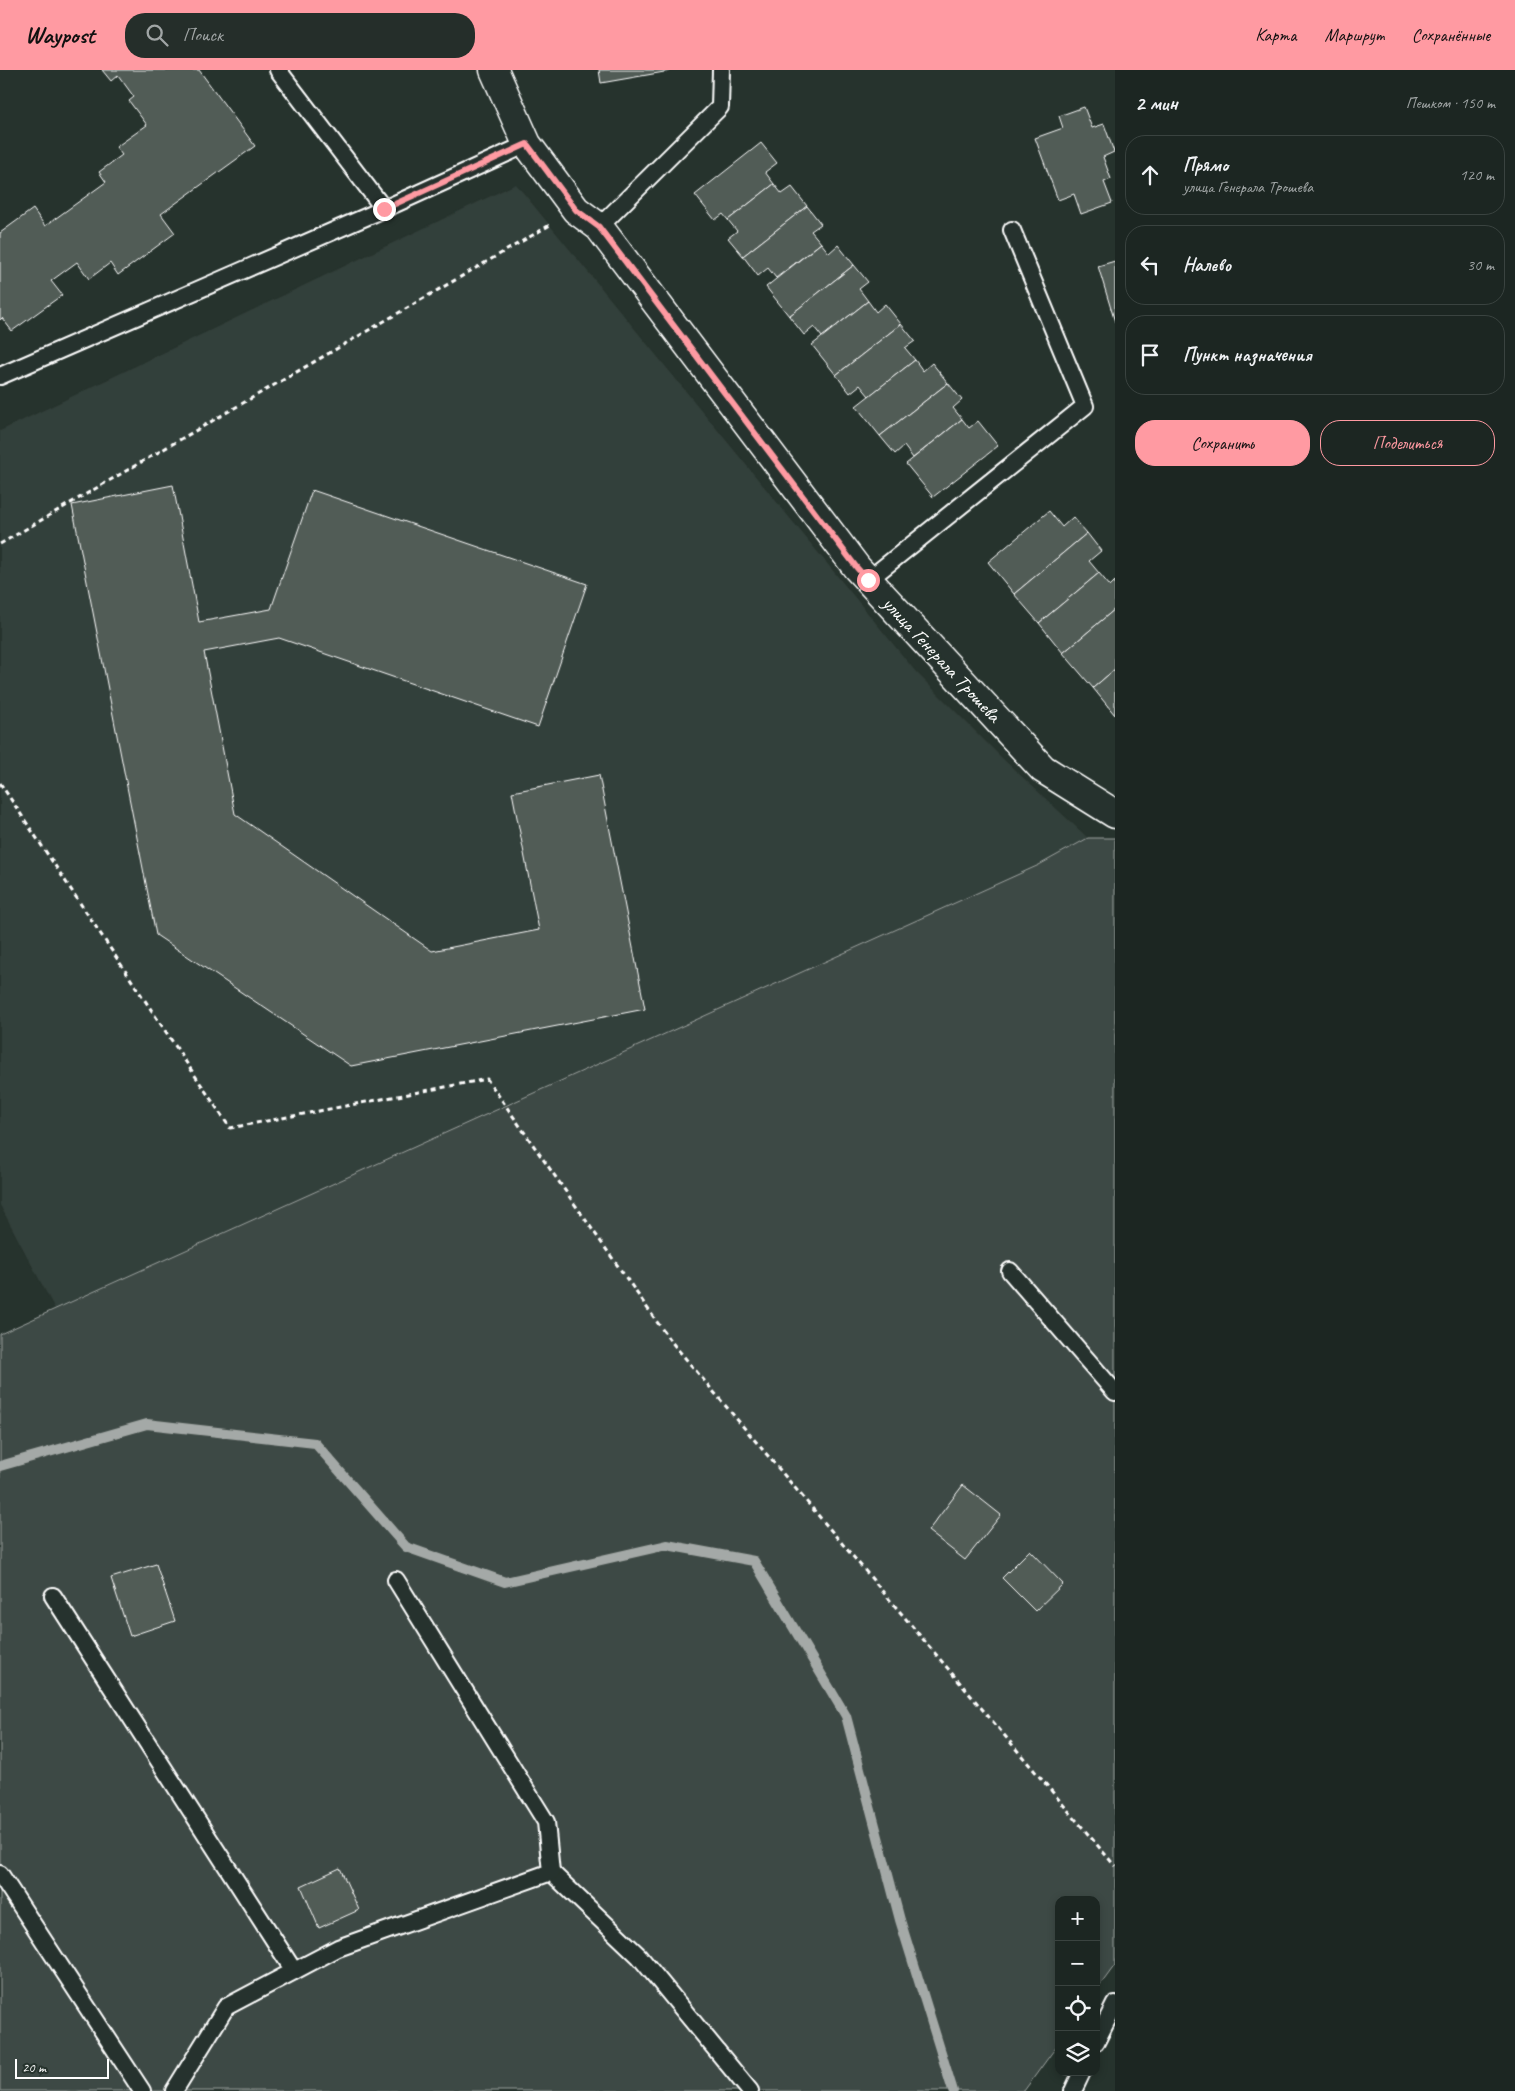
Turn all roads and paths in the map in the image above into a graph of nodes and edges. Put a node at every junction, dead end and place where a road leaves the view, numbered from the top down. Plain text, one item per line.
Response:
1 (278, 70) edge
2 (494, 70) edge
3 (720, 70) edge
4 (527, 144) junction
5 (384, 209) junction
6 (576, 210) junction
7 (599, 227) junction
8 (1012, 230) dead end
9 (0, 376) edge
10 (0, 544) edge
11 (868, 580) junction
12 (0, 783) edge
13 (1115, 814) edge
14 (1010, 1271) dead end
15 (1115, 1392) edge
16 (396, 1580) dead end
17 (53, 1596) dead end
18 (1115, 1866) edge
19 (551, 1872) junction
20 (0, 1874) edge
21 (294, 1971) junction
22 (1115, 2004) edge
23 (1100, 2034) edge
24 (1080, 2076) edge
25 (142, 2091) edge
26 (174, 2091) edge
27 (750, 2091) edge
28 (1073, 2091) edge

1 - 5 lane
2 - 4 street, улица Генерала Трошева
3 - 7 lane
4 - 5 lane
4 - 6 street, улица Генерала Трошева
5 - 9 lane
6 - 7 street, улица Генерала Трошева
6 - 10 path
7 - 11 street, улица Генерала Трошева
8 - 11 lane
11 - 13 street, улица Генерала Трошева
12 - 18 path
14 - 15 lane
16 - 19 lane
17 - 21 lane
19 - 21 lane
19 - 27 lane
20 - 25 lane
21 - 26 lane
22 - 23 lane
24 - 28 lane

